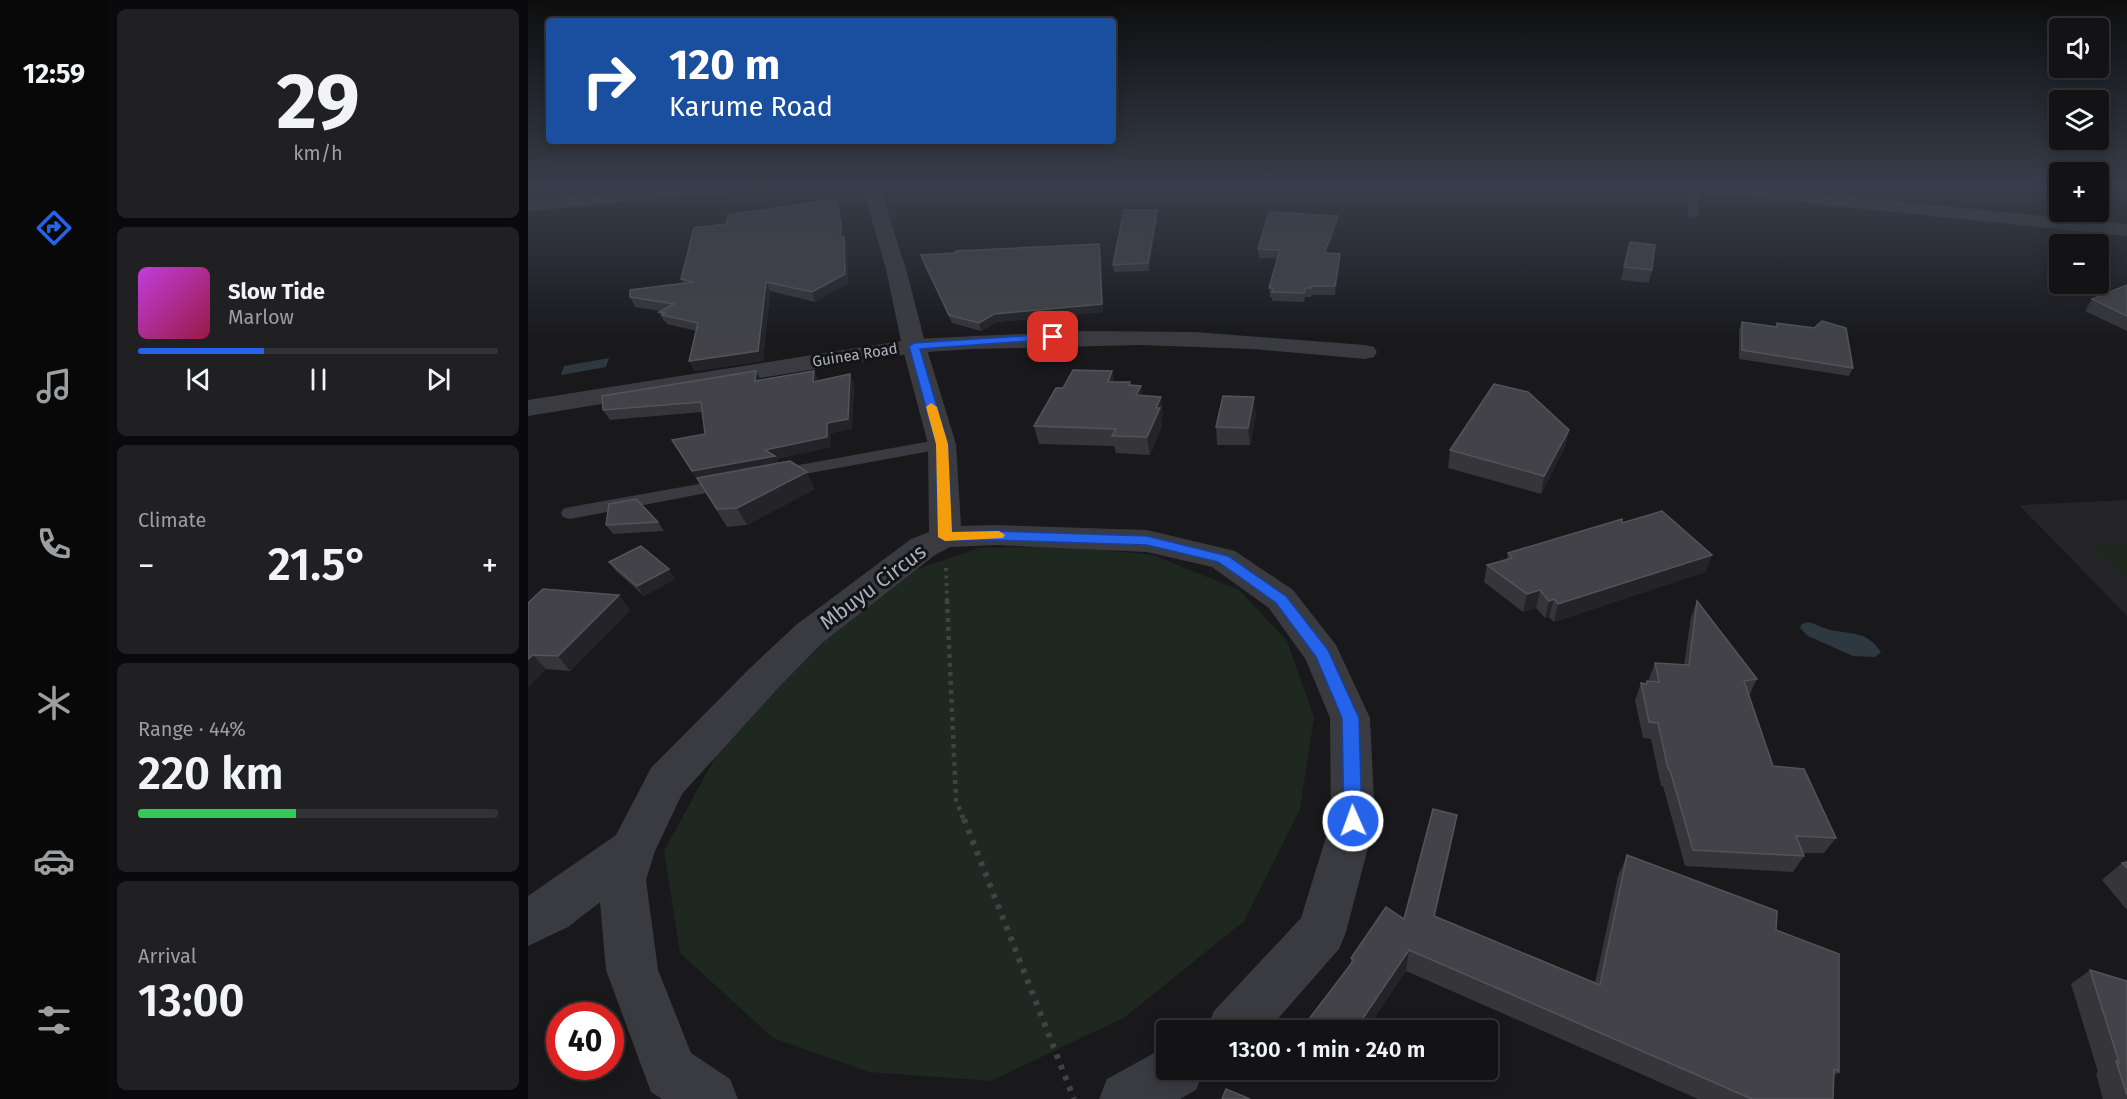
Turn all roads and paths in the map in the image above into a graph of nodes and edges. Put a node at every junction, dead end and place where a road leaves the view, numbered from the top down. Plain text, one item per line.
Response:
1 (886, 236) edge
2 (914, 346) junction
3 (1365, 352) dead end
4 (528, 408) edge
5 (942, 444) junction
6 (570, 513) dead end
7 (945, 537) junction
8 (632, 850) junction
9 (528, 922) edge
10 (1242, 1020) edge
11 (1159, 1080) edge
12 (710, 1099) edge
13 (1074, 1099) edge
14 (1127, 1099) edge

1 - 2 street
2 - 3 street, Guinea Road
2 - 4 street, Guinea Road
2 - 5 street
5 - 6 lane
5 - 7 street
7 - 8 street, Mbuyu Circus
7 - 10 street, Mbuyu Circus
7 - 13 path
8 - 9 street
8 - 12 street, Mbuyu Circus
11 - 14 street

